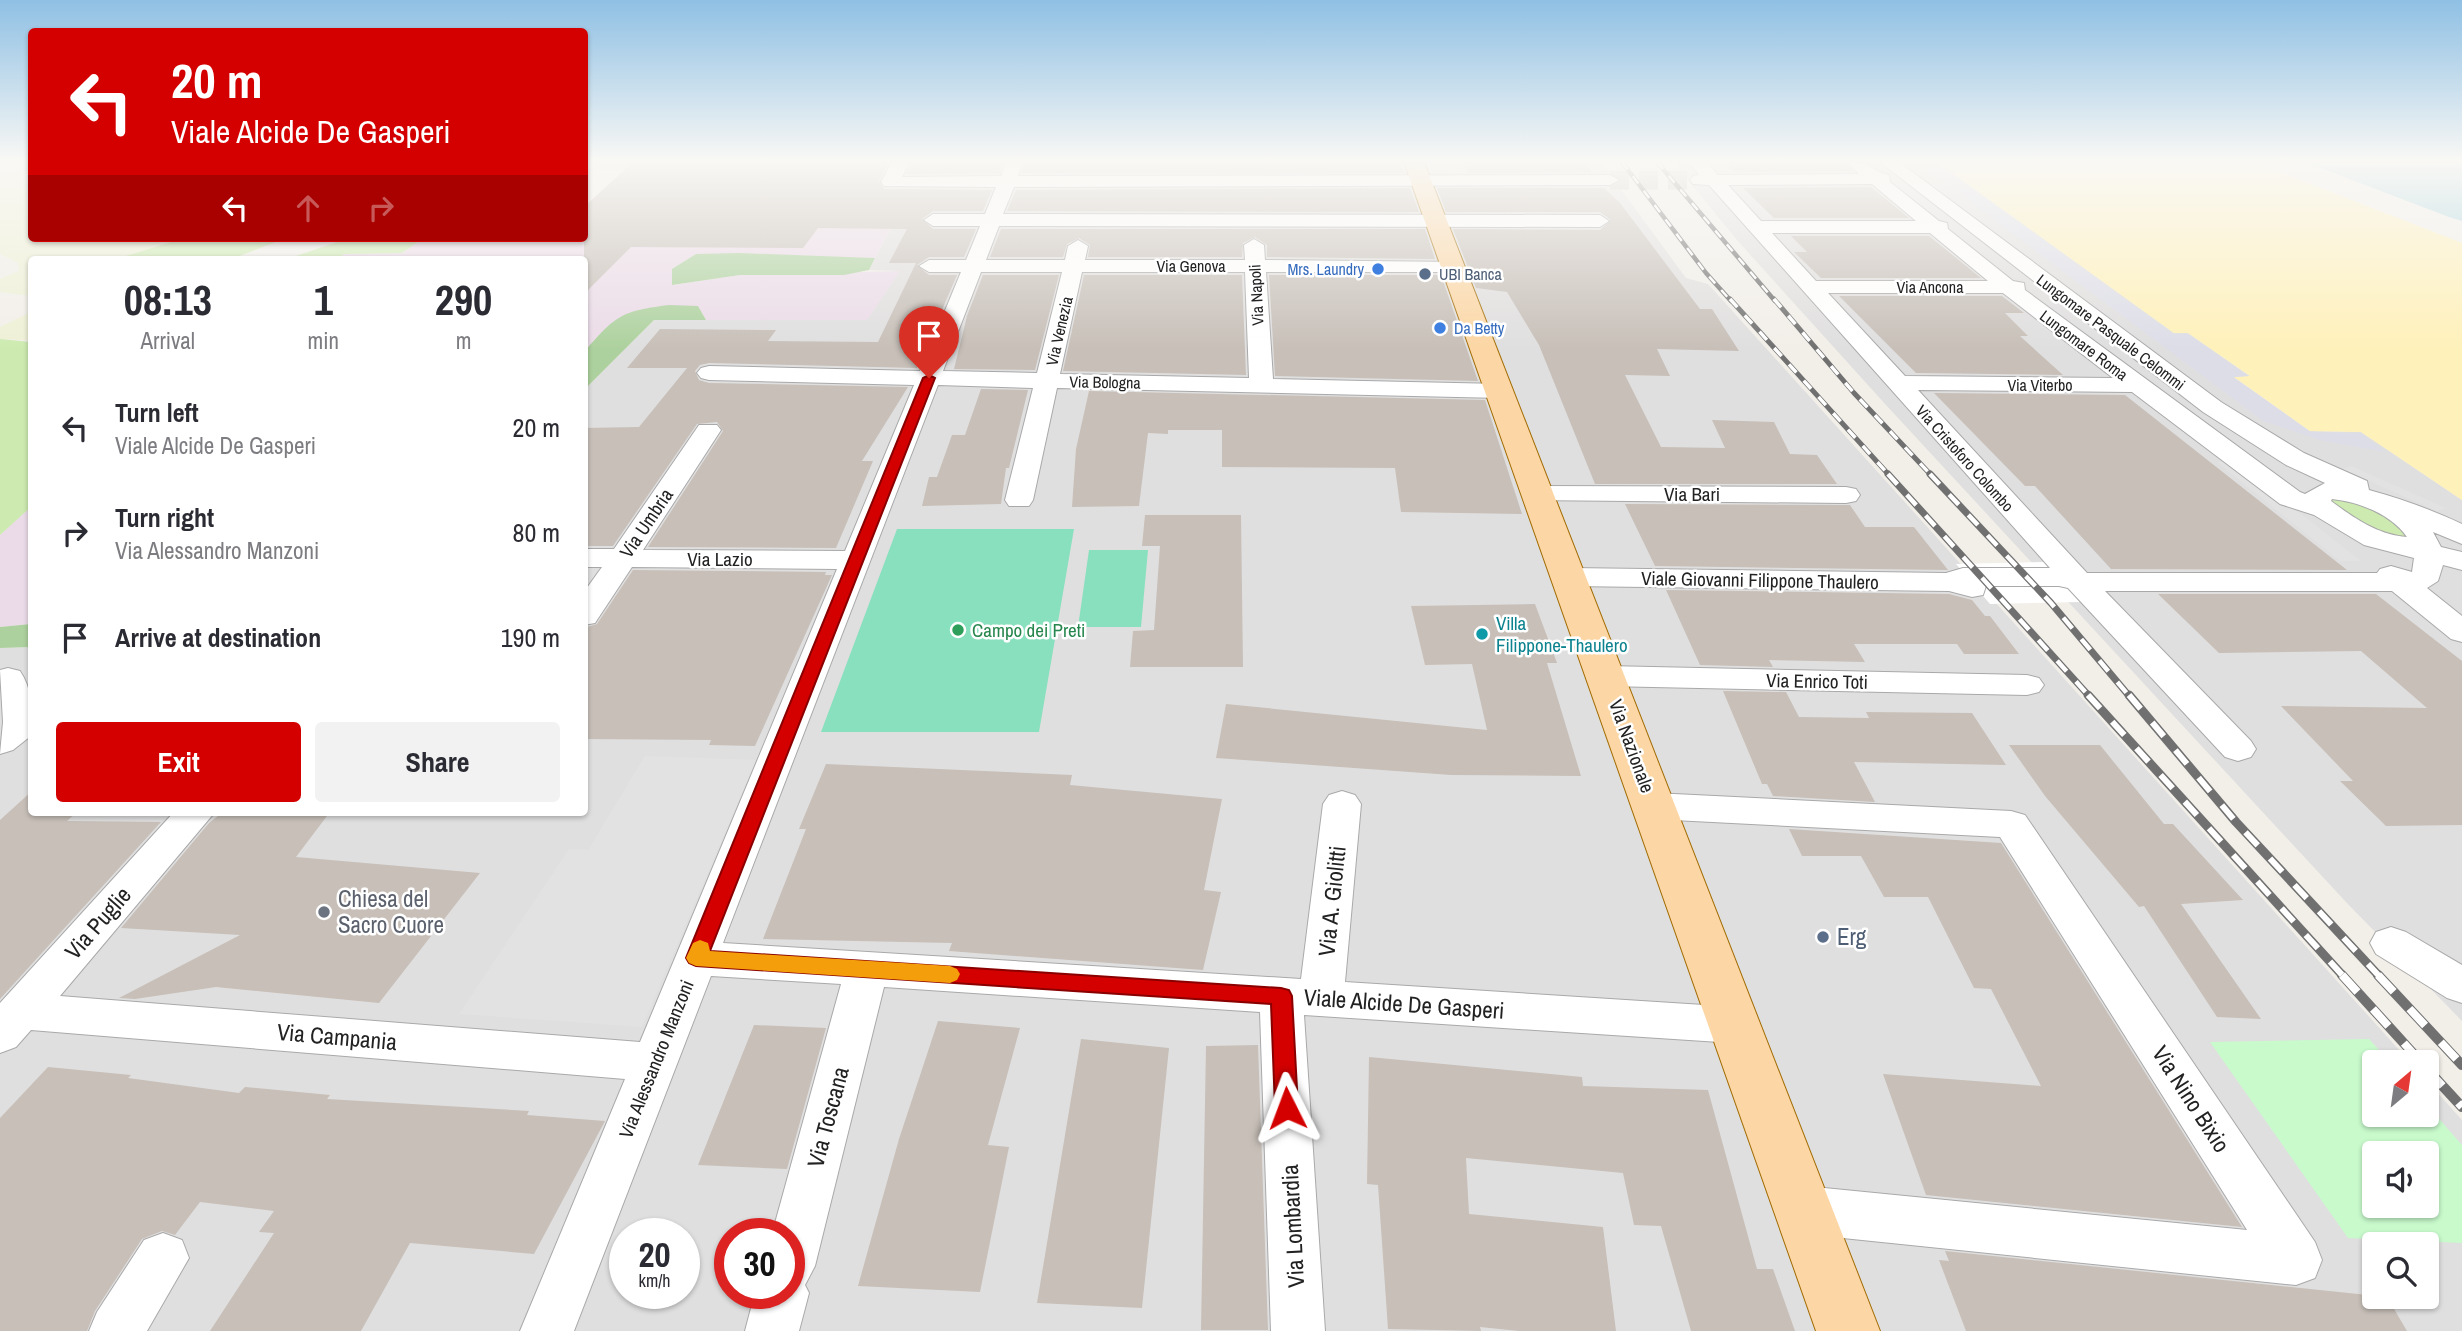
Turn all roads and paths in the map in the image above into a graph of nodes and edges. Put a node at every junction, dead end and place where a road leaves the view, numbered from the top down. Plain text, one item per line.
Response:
1 (990, 224) edge
2 (1084, 224) edge
3 (1252, 224) edge
4 (1438, 224) edge
5 (1751, 224) edge
6 (1931, 224) edge
7 (1968, 224) edge
8 (1754, 227) junction
9 (1934, 227) junction
10 (1972, 227) junction
11 (929, 266) dead end
12 (974, 266) junction
13 (1074, 266) junction
14 (1255, 266) junction
15 (1454, 266) junction
16 (1809, 287) junction
17 (2008, 287) junction
18 (2050, 287) junction
19 (709, 373) dead end
20 (929, 378) junction
21 (1047, 381) junction
22 (1896, 383) junction
23 (2137, 385) junction
24 (1261, 386) junction
25 (2184, 386) junction
26 (1501, 391) junction
27 (708, 430) dead end
28 (2271, 445) junction
29 (1539, 494) junction
30 (1846, 495) dead end
31 (2359, 495) junction
32 (1020, 500) dead end
33 (2404, 508) junction
34 (2328, 513) junction
35 (2462, 535) edge
36 (2424, 546) junction
37 (588, 558) edge
38 (623, 558) junction
39 (856, 559) junction
40 (2462, 561) edge
41 (1570, 577) junction
42 (2079, 582) junction
43 (2399, 582) junction
44 (588, 610) edge
45 (2462, 632) edge
46 (1606, 676) junction
47 (8, 678) dead end
48 (2027, 685) dead end
49 (0, 742) edge
50 (2238, 749) dead end
51 (1342, 804) dead end
52 (1654, 806) junction
53 (192, 816) edge
54 (2391, 943) dead end
55 (696, 958) junction
56 (867, 969) junction
57 (2462, 986) edge
58 (1301, 997) junction
59 (10, 1023) edge
60 (1735, 1025) junction
61 (655, 1062) junction
62 (1804, 1210) junction
63 (802, 1218) edge
64 (163, 1258) dead end
65 (778, 1309) edge
66 (116, 1331) edge
67 (547, 1331) edge
68 (772, 1331) edge
69 (1298, 1331) edge
70 (1848, 1331) edge

1 - 12 street, Via Alessandro Manzoni
2 - 13 street, Via Venezia
3 - 14 street, Via Napoli
4 - 15 main road, Via Nazionale
5 - 8 street, Via Cristoforo Colombo
6 - 9 street, Lungomare Roma
7 - 10 street, Lungomare Pasquale Celommi
8 - 9 street
8 - 16 street, Via Cristoforo Colombo
9 - 10 street
9 - 17 street, Lungomare Roma
10 - 18 street, Lungomare Pasquale Celommi
11 - 12 street, Via Genova
12 - 13 street, Via Genova
12 - 20 street, Via Alessandro Manzoni
13 - 14 street, Via Genova
13 - 21 street, Via Venezia
14 - 15 street, Via Genova
14 - 24 street, Via Napoli
15 - 26 main road, Via Nazionale
16 - 17 street, Via Ancona
16 - 22 street, Via Cristoforo Colombo
17 - 18 street, Via Ancona
17 - 23 street, Lungomare Roma
18 - 25 street, Lungomare Pasquale Celommi
19 - 20 street, Via Bologna
20 - 21 street, Via Bologna
20 - 39 street, Via Alessandro Manzoni
21 - 24 street, Via Bologna
21 - 32 street, Via Venezia
22 - 23 street, Via Viterbo
22 - 42 street, Via Cristoforo Colombo
23 - 25 street, Via Viterbo
23 - 34 street, Lungomare Roma
24 - 26 street, Via Bologna
25 - 28 street, Lungomare Pasquale Celommi
26 - 29 main road, Via Nazionale
27 - 38 street, Via Umbria
28 - 33 street, Lungomare Pasquale Celommi
28 - 34 street, Lungomare Pasquale Celommi
29 - 30 street, Via Bari
29 - 41 main road, Via Nazionale
31 - 33 street
31 - 34 street
31 - 36 street
33 - 35 street
34 - 36 street, Lungomare Roma
34 - 43 street, Lungomare Pasquale Celommi
36 - 40 street, Lungomare Roma
36 - 43 street
37 - 38 street, Via Lazio
38 - 39 street, Via Lazio
38 - 44 street, Via Umbria
39 - 55 street, Via Alessandro Manzoni
41 - 42 street, Viale Giovanni Filippone Thaulero
41 - 46 main road, Via Nazionale
42 - 43 street, Viale Giovanni Filippone Thaulero
42 - 50 street, Via Cristoforo Colombo
43 - 45 street, Lungomare Pasquale Celommi
46 - 48 street, Via Enrico Toti
46 - 52 main road, Via Nazionale
47 - 49 street
51 - 58 street, Via A. Giolitti
52 - 60 main road, Via Nazionale
52 - 62 street, Via Nino Bixio
53 - 59 street, Via Puglie
54 - 57 street
55 - 56 street, Viale Alcide De Gasperi
55 - 61 street, Via Alessandro Manzoni
56 - 58 street, Viale Alcide De Gasperi
56 - 63 street, Via Toscana
58 - 60 street, Viale Alcide De Gasperi
58 - 69 street, Via Lombardia
59 - 61 street, Via Campania
60 - 62 main road, Via Nazionale
61 - 67 street, Via Alessandro Manzoni
62 - 70 main road, Via Nazionale
64 - 66 street
65 - 68 street

